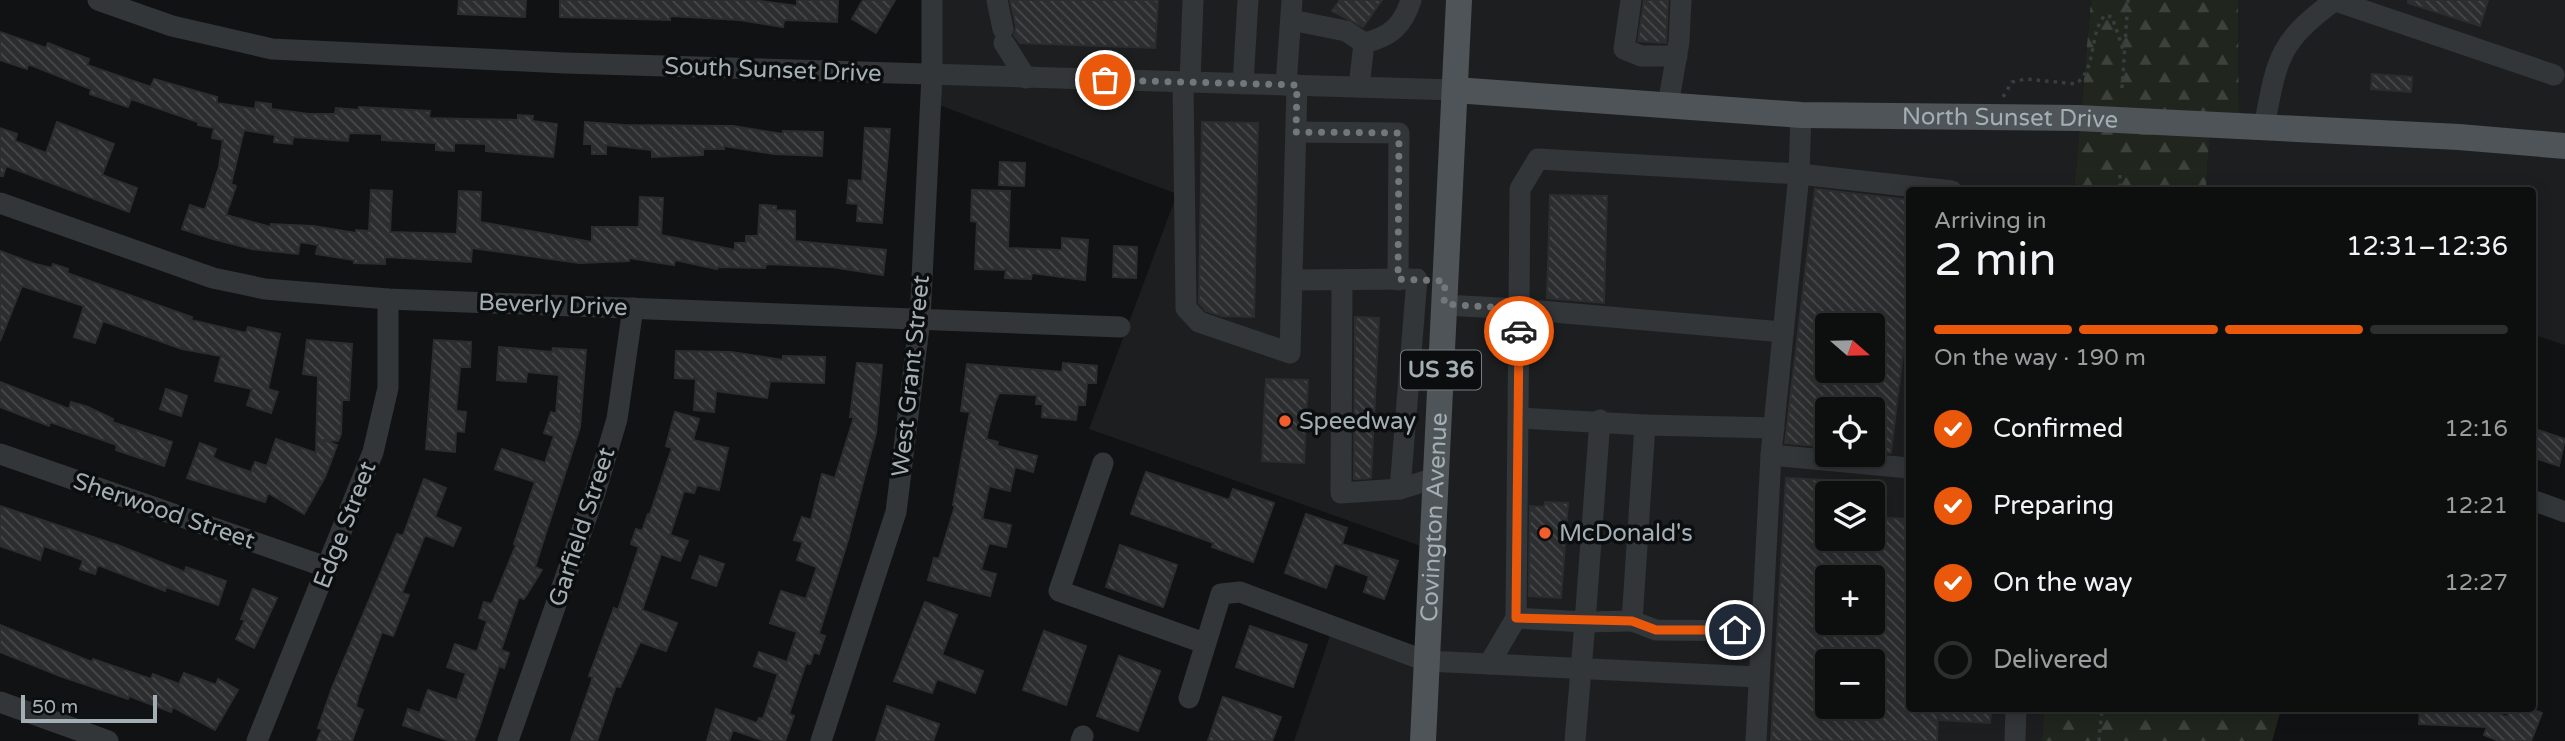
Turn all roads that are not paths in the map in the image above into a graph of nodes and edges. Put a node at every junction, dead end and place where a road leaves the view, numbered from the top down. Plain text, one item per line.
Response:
1 (98, 0) edge
2 (932, 0) edge
3 (997, 0) edge
4 (1193, 0) edge
5 (1248, 0) edge
6 (1411, 0) edge
7 (1459, 0) edge
8 (1631, 0) edge
9 (1681, 0) edge
10 (2334, 1) edge
11 (1291, 10) edge
12 (1364, 43) junction
13 (1677, 56) junction
14 (932, 75) junction
15 (2554, 75) dead end
16 (1026, 78) junction
17 (1187, 82) junction
18 (1243, 84) junction
19 (1291, 85) junction
20 (1359, 87) junction
21 (1455, 90) junction
22 (1668, 105) junction
23 (1801, 115) junction
24 (2252, 126) junction
25 (1296, 132) junction
26 (2565, 146) edge
27 (1799, 174) junction
28 (1916, 187) edge
29 (0, 203) edge
30 (1408, 279) junction
31 (1292, 280) junction
32 (1342, 280) junction
33 (1445, 293) junction
34 (388, 299) junction
35 (633, 308) junction
36 (1519, 309) junction
37 (920, 319) junction
38 (1119, 327) dead end
39 (1783, 332) junction
40 (1519, 418) junction
41 (1600, 420) junction
42 (1645, 425) junction
43 (1774, 428) junction
44 (0, 454) edge
45 (1771, 455) junction
46 (1103, 463) dead end
47 (1906, 468) edge
48 (1435, 478) junction
49 (1400, 489) junction
50 (2536, 501) edge
51 (2565, 512) edge
52 (329, 568) junction
53 (1516, 618) junction
54 (1632, 621) junction
55 (1585, 622) junction
56 (1761, 631) junction
57 (1205, 643) junction
58 (1426, 661) junction
59 (1489, 664) junction
60 (1581, 668) junction
61 (1758, 677) junction
62 (1189, 698) dead end
63 (0, 702) edge
64 (2016, 712) edge
65 (108, 741) edge
66 (257, 741) edge
67 (508, 741) edge
68 (821, 741) edge
69 (1423, 741) edge
70 (1575, 741) edge
71 (1756, 741) edge
72 (2015, 741) edge

1 - 14 street, South Sunset Drive
2 - 14 street, West Grant Street
3 - 16 street
4 - 17 street
5 - 18 street
6 - 12 street
7 - 21 main road, Covington Avenue / US 36
8 - 13 street
9 - 13 street
10 - 15 street
10 - 24 street
11 - 12 street
11 - 19 street
12 - 20 street
13 - 22 street
14 - 16 street, South Sunset Drive
14 - 37 street, West Grant Street
16 - 17 street, South Sunset Drive
17 - 18 street, South Sunset Drive
17 - 31 street
18 - 19 street, South Sunset Drive
19 - 20 street, South Sunset Drive
19 - 25 street
20 - 21 street, South Sunset Drive
21 - 22 main road, North Sunset Drive
21 - 33 main road, Covington Avenue / US 36
22 - 23 main road, North Sunset Drive
23 - 24 main road, North Sunset Drive
23 - 27 street
24 - 26 main road, North Sunset Drive
25 - 30 street
25 - 31 street
27 - 28 street
27 - 36 street
27 - 39 street
29 - 34 street, Beverly Drive
30 - 32 street
30 - 33 street
30 - 49 street
31 - 32 street
32 - 49 street
33 - 36 street
33 - 48 main road, Covington Avenue / US 36
34 - 35 street, Beverly Drive
34 - 52 street, Edge Street
35 - 37 street, Beverly Drive
35 - 67 street, Garfield Street
36 - 39 street
36 - 40 street
37 - 38 street, Beverly Drive
37 - 68 street, West Grant Street
39 - 43 street
40 - 41 street
40 - 53 street
41 - 42 street
41 - 55 street
42 - 43 street
42 - 54 street
43 - 45 street
44 - 52 street, Sherwood Street
45 - 47 street
45 - 56 street
46 - 57 street
48 - 49 street
48 - 58 main road, Covington Avenue / US 36
50 - 51 street
52 - 66 street, Edge Street
53 - 55 street
53 - 59 street
54 - 55 street
54 - 56 street
55 - 60 street
56 - 61 street
57 - 58 street
57 - 62 street
58 - 59 street
58 - 69 main road, Covington Avenue / US 36
59 - 60 street
60 - 61 street
60 - 70 street
61 - 71 street
63 - 65 street
64 - 72 street

